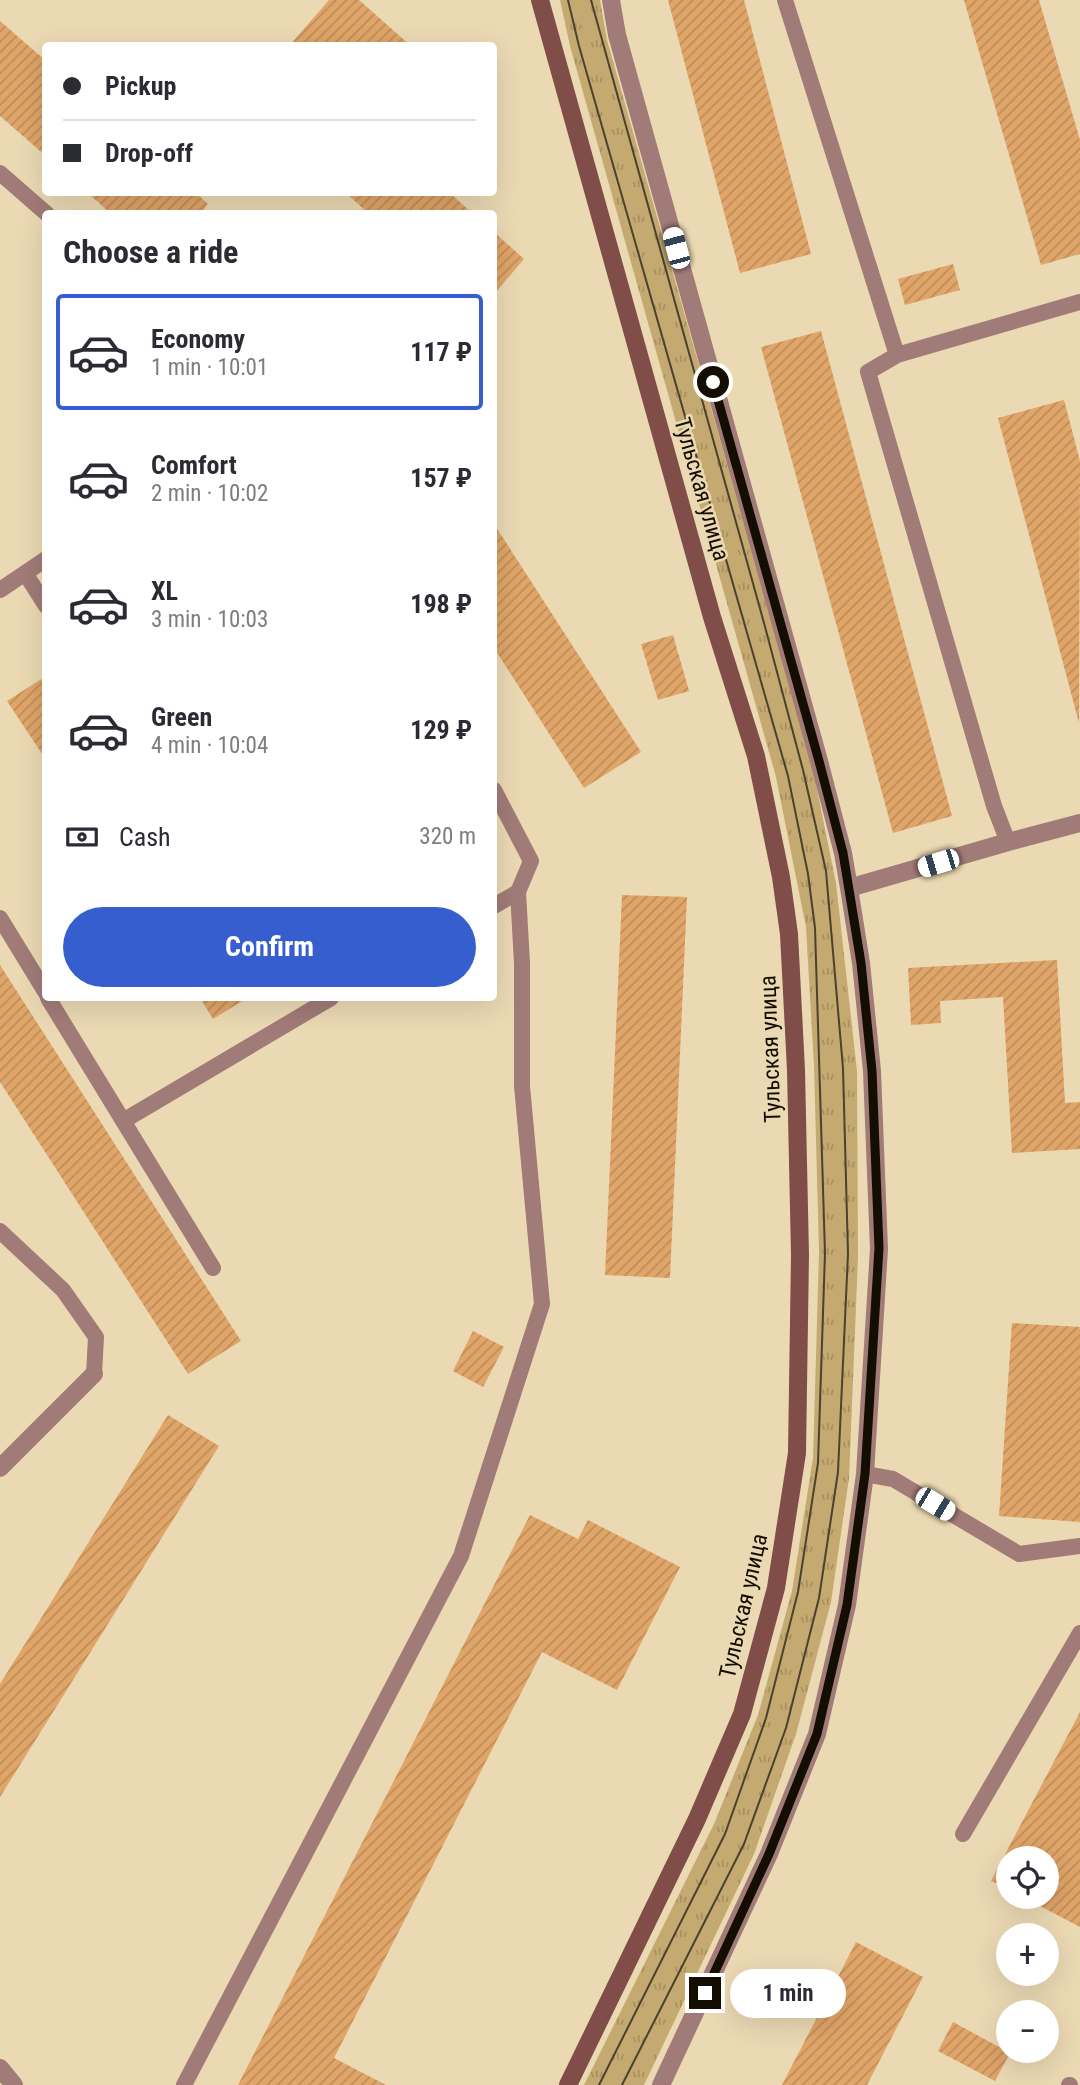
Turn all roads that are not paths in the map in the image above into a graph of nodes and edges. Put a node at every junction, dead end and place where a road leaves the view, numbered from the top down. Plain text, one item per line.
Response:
1 (540, 0) edge
2 (611, 0) edge
3 (785, 0) edge
4 (0, 173) edge
5 (42, 210) edge
6 (1080, 302) edge
7 (897, 355) junction
8 (42, 562) edge
9 (25, 573) junction
10 (0, 590) edge
11 (42, 600) edge
12 (497, 796) edge
13 (1080, 823) edge
14 (1008, 842) junction
15 (849, 888) junction
16 (517, 892) junction
17 (497, 904) edge
18 (0, 918) edge
19 (42, 987) edge
20 (51, 1001) edge
21 (298, 1001) edge
22 (326, 1001) edge
23 (306, 1012) junction
24 (123, 1121) junction
25 (0, 1231) edge
26 (213, 1268) dead end
27 (94, 1374) joint
28 (0, 1468) edge
29 (865, 1474) junction
30 (1080, 1546) edge
31 (1080, 1633) edge
32 (963, 1835) dead end
33 (0, 2068) edge
34 (14, 2085) edge
35 (184, 2085) edge
36 (568, 2085) edge
37 (661, 2085) edge

1 - 36 street, Тульская улица
2 - 15 street
3 - 7 lane
4 - 5 lane
6 - 7 lane
7 - 14 lane
8 - 9 lane
9 - 10 lane
9 - 11 lane
12 - 16 lane
13 - 14 street
14 - 15 street
15 - 29 street
16 - 17 lane
16 - 35 lane
18 - 19 lane
20 - 24 lane
21 - 23 lane
22 - 23 lane
23 - 24 lane
24 - 26 lane
25 - 27 lane
27 - 28 street
29 - 30 lane
29 - 37 street
31 - 32 lane
33 - 34 street

